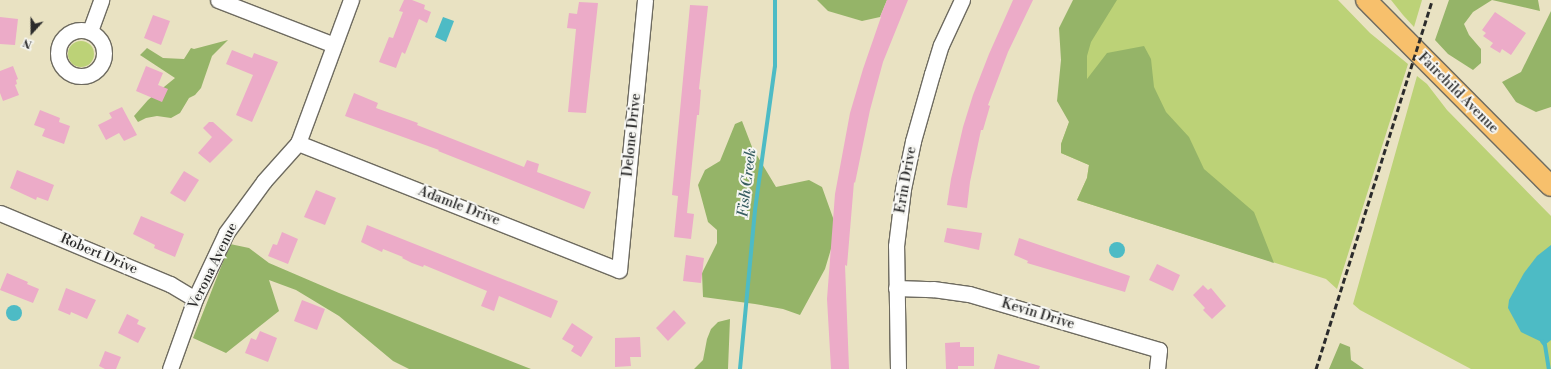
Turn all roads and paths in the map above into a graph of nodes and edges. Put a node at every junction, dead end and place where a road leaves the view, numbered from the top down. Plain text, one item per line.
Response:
1 (101, 0) edge
2 (218, 0) edge
3 (351, 0) edge
4 (645, 0) edge
5 (962, 0) edge
6 (1366, 0) edge
7 (90, 31) dead end
8 (334, 45) junction
9 (298, 143) junction
10 (1551, 186) edge
11 (0, 213) edge
12 (619, 270) joint
13 (896, 288) junction
14 (196, 299) junction
15 (170, 369) edge
16 (898, 369) edge
17 (1157, 369) edge

1 - 7 street
2 - 8 street
3 - 8 street, Verona Avenue
4 - 12 street, Delone Drive
5 - 13 street, Erin Drive
6 - 10 main road, Fairchild Avenue
8 - 9 street, Verona Avenue
9 - 12 street, Adamle Drive
9 - 14 street, Verona Avenue
11 - 14 street, Robert Drive
13 - 16 street, Erin Drive
13 - 17 street, Kevin Drive
14 - 15 street, Verona Avenue

